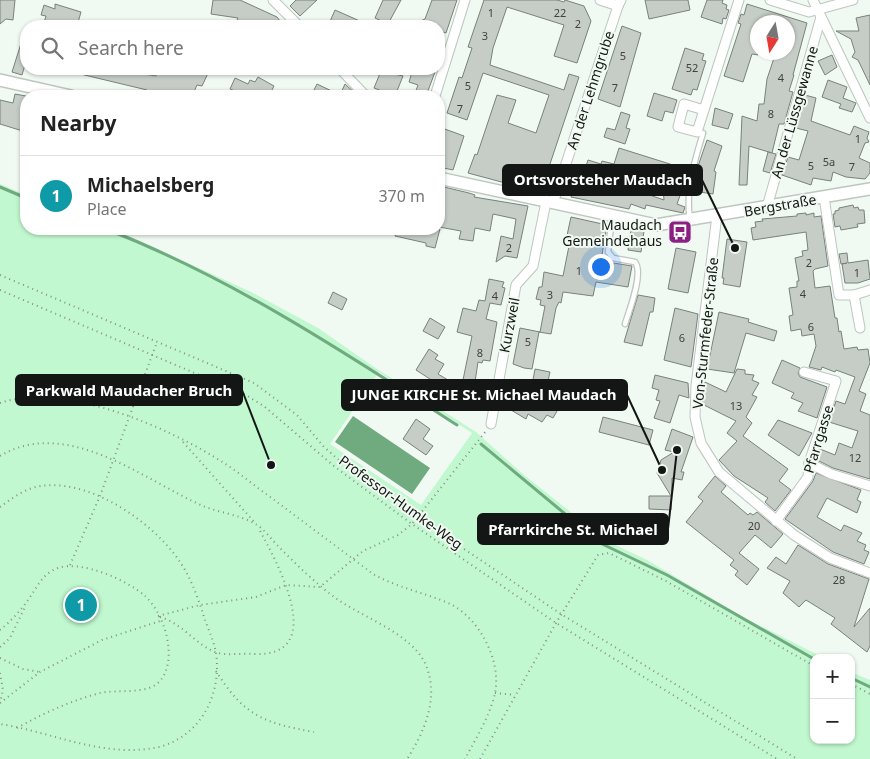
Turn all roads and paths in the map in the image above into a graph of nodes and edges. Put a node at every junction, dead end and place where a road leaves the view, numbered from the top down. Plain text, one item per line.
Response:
1 (273, 0) edge
2 (466, 0) edge
3 (600, 0) edge
4 (739, 0) edge
5 (770, 0) edge
6 (813, 0) edge
7 (853, 0) edge
8 (620, 3) edge
9 (819, 13) junction
10 (293, 20) edge
11 (445, 65) edge
12 (346, 75) edge
13 (442, 75) edge
14 (0, 80) edge
15 (44, 90) edge
16 (360, 90) edge
17 (437, 90) edge
18 (704, 110) dead end
19 (870, 118) edge
20 (703, 133) dead end
21 (445, 179) edge
22 (870, 189) edge
23 (824, 197) junction
24 (549, 202) junction
25 (767, 207) junction
26 (718, 215) junction
27 (612, 217) junction
28 (690, 220) junction
29 (0, 275) edge
30 (0, 290) edge
31 (870, 290) edge
32 (854, 295) junction
33 (625, 324) dead end
34 (860, 328) dead end
35 (157, 342) junction
36 (152, 355) junction
37 (804, 372) dead end
38 (0, 403) edge
39 (128, 416) junction
40 (491, 424) joint
41 (182, 440) junction
42 (0, 456) edge
43 (114, 459) junction
44 (809, 463) junction
45 (870, 486) edge
46 (100, 496) junction
47 (0, 508) edge
48 (418, 518) junction
49 (776, 521) junction
50 (412, 524) junction
51 (257, 525) junction
52 (353, 559) junction
53 (70, 565) junction
54 (870, 573) edge
55 (286, 585) junction
56 (320, 587) junction
57 (27, 601) junction
58 (200, 605) junction
59 (561, 614) junction
60 (158, 616) junction
61 (160, 621) junction
62 (556, 623) junction
63 (0, 630) edge
64 (0, 647) edge
65 (216, 652) junction
66 (0, 658) edge
67 (810, 664) edge
68 (216, 671) junction
69 (40, 672) junction
70 (0, 673) edge
71 (855, 686) edge
72 (495, 692) junction
73 (870, 694) edge
74 (516, 695) junction
75 (0, 703) edge
76 (0, 724) edge
77 (17, 728) junction
78 (314, 732) dead end
79 (407, 759) edge
80 (465, 759) edge
81 (480, 759) edge
82 (777, 759) edge
83 (796, 759) edge

1 - 10 street
2 - 11 street
3 - 8 street
4 - 18 street
5 - 9 street
6 - 9 street
7 - 9 street
8 - 24 street, An der Lehmgrube
9 - 19 street
9 - 25 street, An der Lüssgewanne
12 - 16 street
13 - 17 street
14 - 15 street
20 - 28 lane
21 - 24 street, Bergstraße
22 - 23 street, Bergstraße
23 - 25 street, Bergstraße
23 - 32 street
24 - 27 street, Bergstraße
24 - 40 street, Kurzweil
25 - 26 street, Bergstraße
26 - 28 street, Bergstraße
26 - 49 street, Von-Sturmfeder-Straße
27 - 28 street, Bergstraße
27 - 33 lane
29 - 35 path
30 - 36 path, Professor-Humke-Weg
31 - 32 street
32 - 34 street
35 - 36 path
35 - 48 path
36 - 39 path
36 - 50 path, Professor-Humke-Weg
37 - 44 street, Pfarrgasse
38 - 39 path
39 - 41 path
39 - 43 path
40 - 48 path
41 - 51 path
41 - 52 path
42 - 43 path
43 - 46 path
43 - 51 path
44 - 45 street
44 - 49 street, Pfarrgasse
46 - 47 path
46 - 53 path
46 - 58 path
48 - 50 path
48 - 59 path
49 - 54 street, Von-Sturmfeder-Straße
50 - 52 path
50 - 62 path, Professor-Humke-Weg
51 - 55 path
51 - 56 path
52 - 56 path
52 - 72 path
53 - 57 path
53 - 60 path
55 - 56 path
55 - 58 path
55 - 65 path
56 - 79 path
57 - 63 path
57 - 64 path
58 - 60 path
58 - 65 path
59 - 62 path
59 - 67 path
59 - 83 path
60 - 61 path
60 - 65 path
61 - 69 path
61 - 77 path
62 - 74 path
62 - 82 path, Professor-Humke-Weg
65 - 68 path
66 - 69 path
68 - 77 path
68 - 78 path
69 - 75 path
70 - 75 path
71 - 73 path
72 - 74 path
72 - 80 path
74 - 81 path
76 - 77 path

